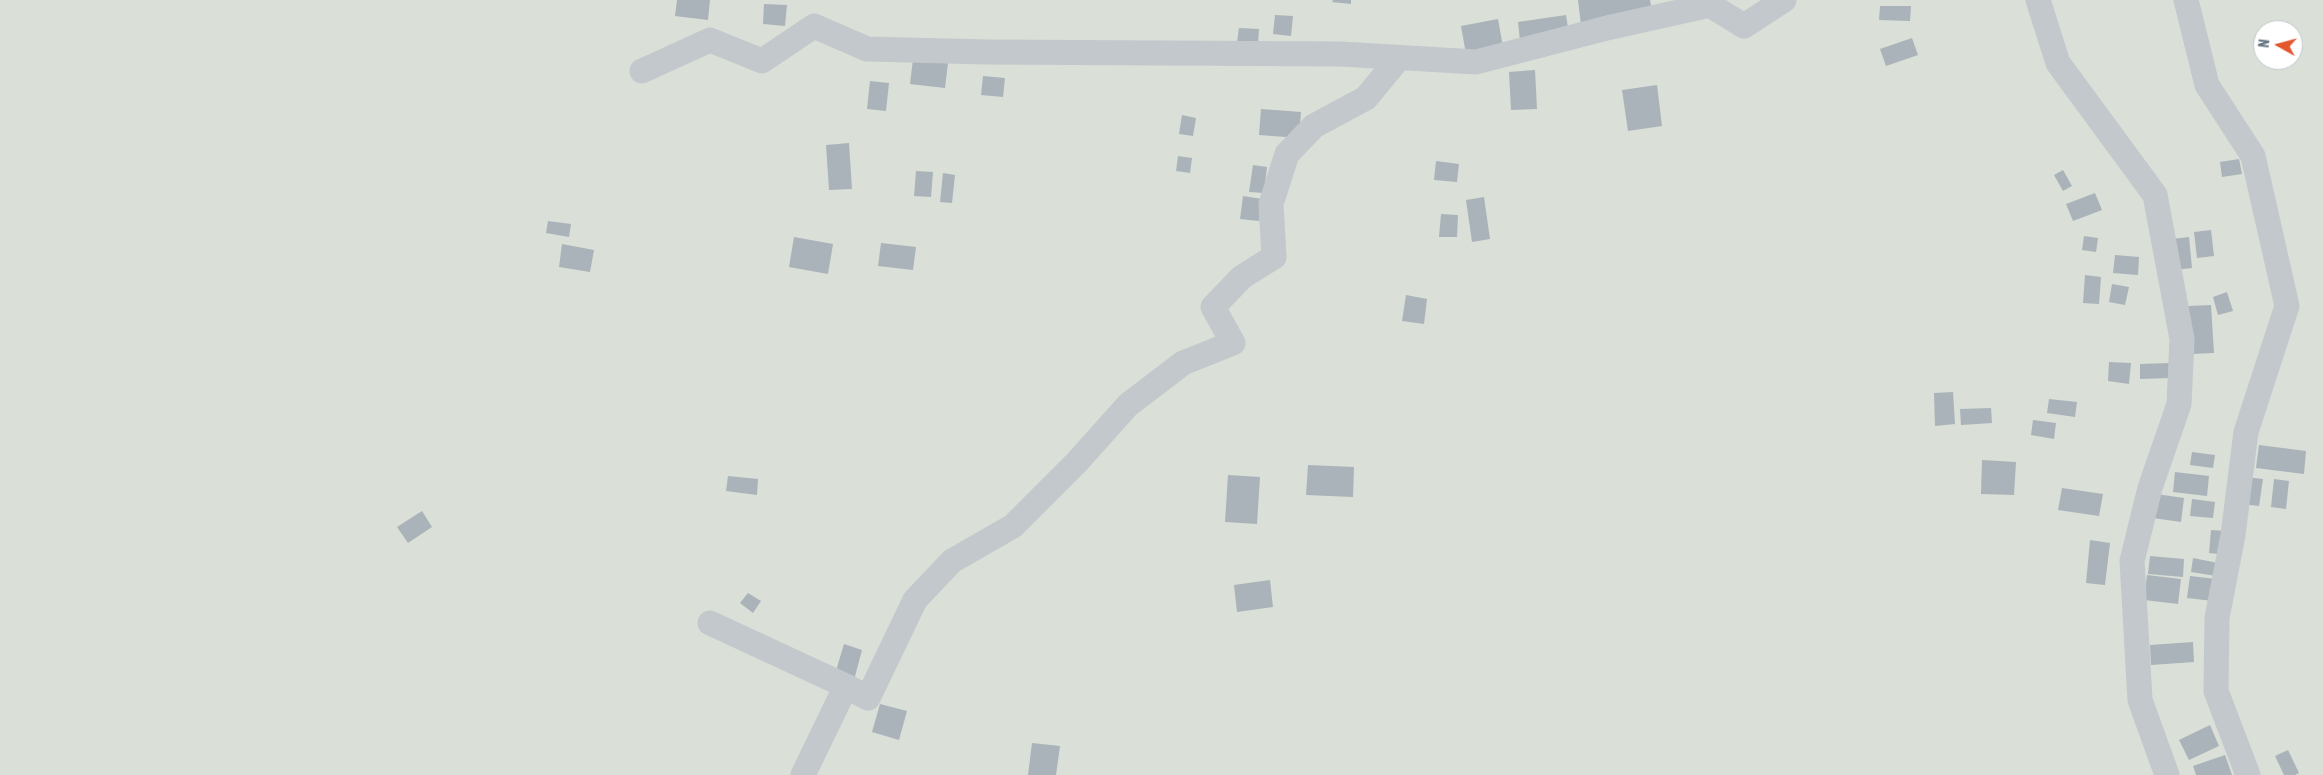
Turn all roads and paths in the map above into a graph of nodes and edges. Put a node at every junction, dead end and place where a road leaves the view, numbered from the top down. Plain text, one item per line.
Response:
1 (1784, 0) edge
2 (2038, 0) edge
3 (2186, 0) edge
4 (1709, 2) edge
5 (1399, 58) junction
6 (642, 71) dead end
7 (710, 623) dead end
8 (846, 686) junction
9 (803, 775) edge
10 (2167, 775) edge
11 (2248, 775) edge

1 - 4 street
2 - 10 street
3 - 11 street
4 - 5 street
5 - 6 street
5 - 8 street
7 - 8 street
8 - 9 street

